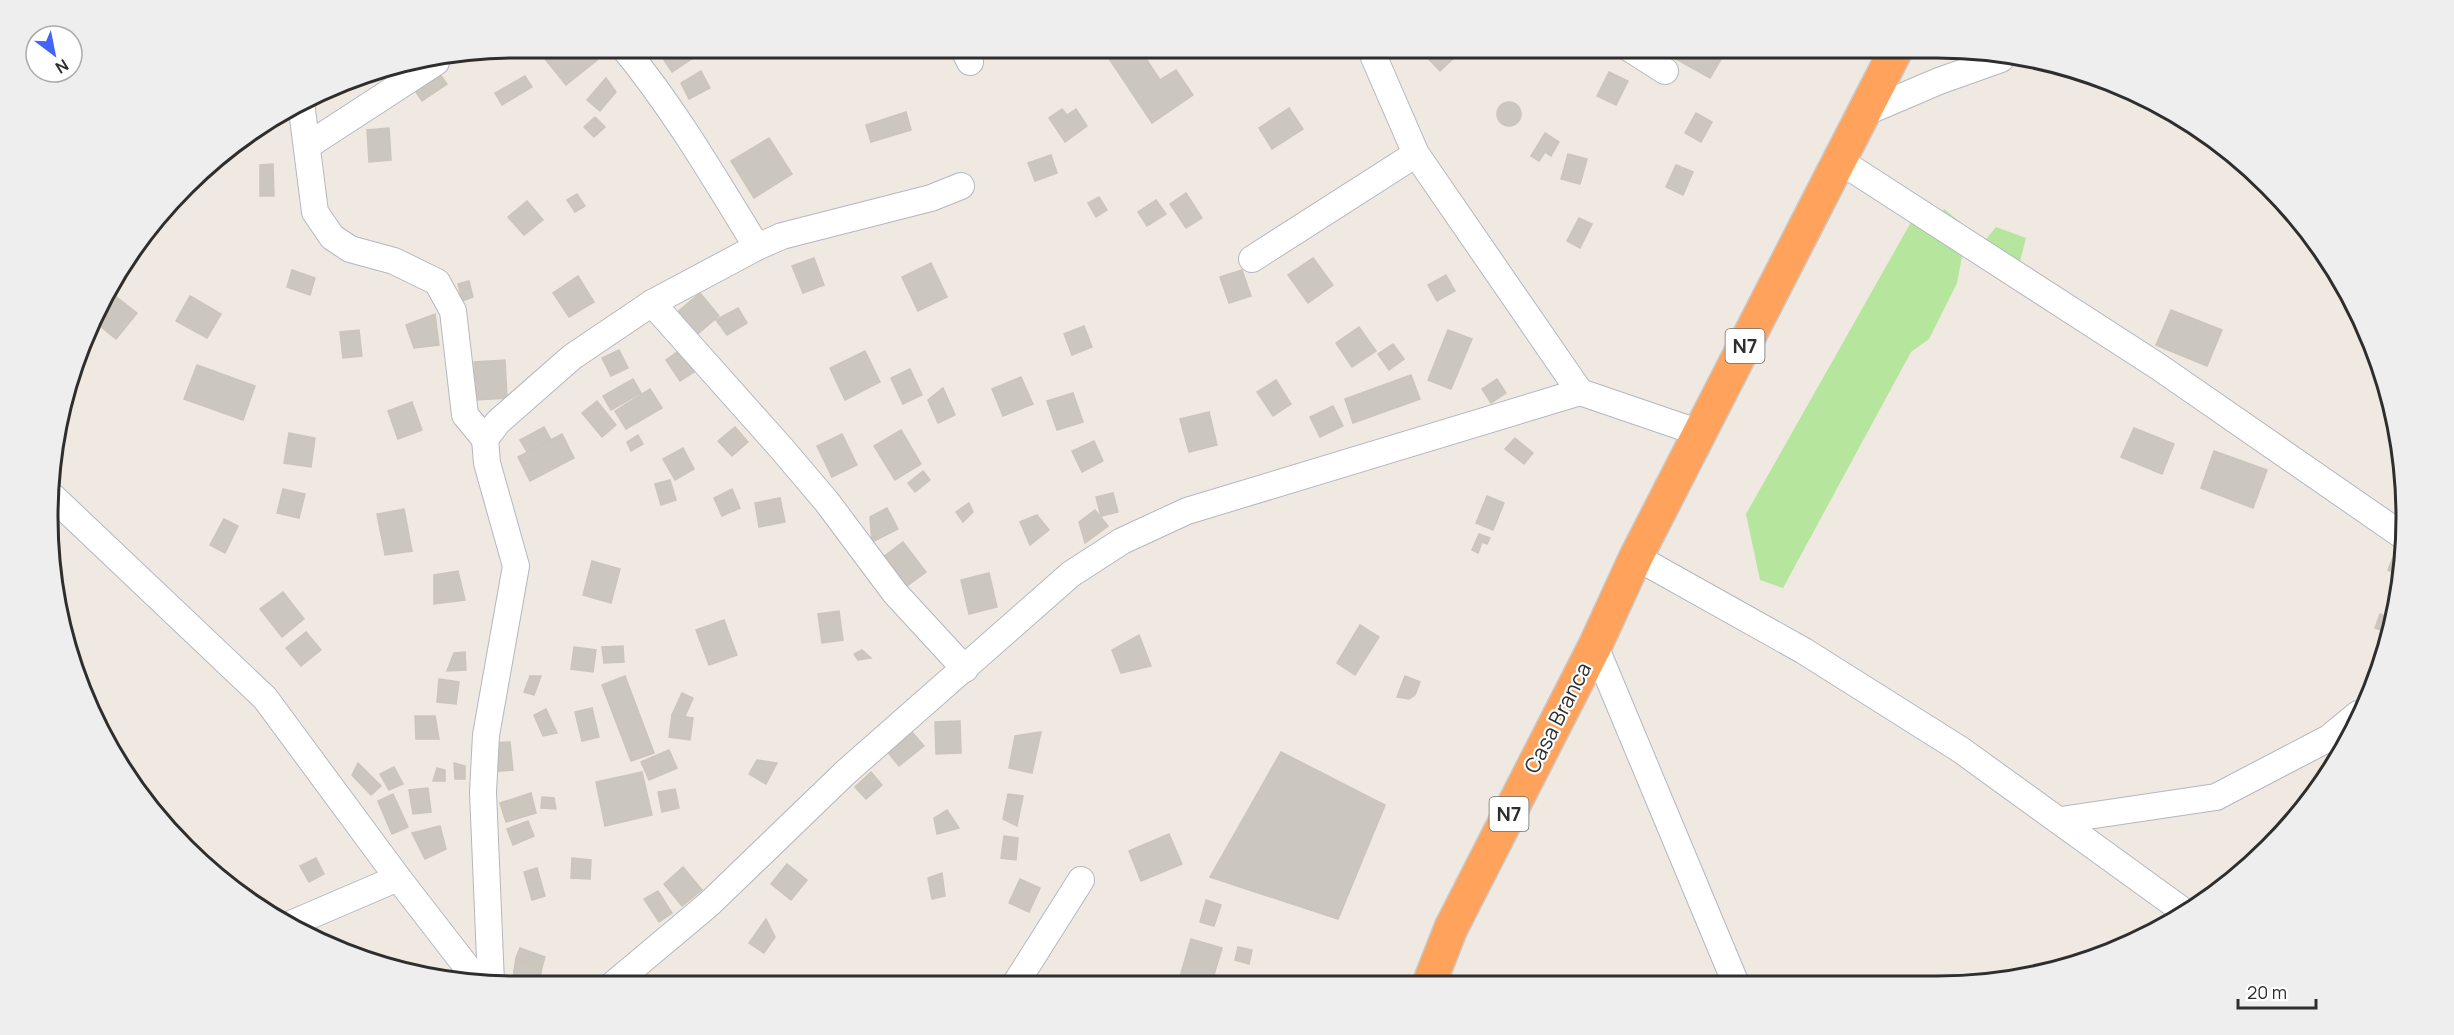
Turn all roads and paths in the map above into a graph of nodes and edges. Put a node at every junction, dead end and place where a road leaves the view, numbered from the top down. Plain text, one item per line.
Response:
1 (632, 58) edge
2 (1374, 58) edge
3 (1645, 58) edge
4 (1892, 58) edge
5 (1993, 62) edge
6 (428, 67) edge
7 (1665, 71) dead end
8 (302, 112) edge
9 (1864, 113) junction
10 (307, 146) junction
11 (1416, 154) junction
12 (1840, 161) junction
13 (961, 186) dead end
14 (757, 247) junction
15 (1252, 259) dead end
16 (652, 303) junction
17 (1580, 392) junction
18 (1700, 433) junction
19 (485, 439) junction
20 (59, 502) edge
21 (2396, 532) edge
22 (1636, 557) junction
23 (1595, 646) junction
24 (965, 669) junction
25 (2346, 724) edge
26 (2061, 820) junction
27 (398, 878) junction
28 (1080, 880) dead end
29 (2178, 907) edge
30 (298, 921) edge
31 (473, 975) edge
32 (491, 976) edge
33 (623, 976) edge
34 (1020, 976) edge
35 (1432, 976) edge
36 (1733, 976) edge

1 - 14 street
2 - 11 street
3 - 7 street
4 - 9 highway, N7
5 - 9 street
6 - 10 street
8 - 10 street
9 - 12 highway, N7
10 - 19 street
11 - 15 street
11 - 17 street
12 - 18 highway, N7
12 - 21 street
13 - 14 street
14 - 16 street
16 - 19 street
16 - 24 street
17 - 18 street
17 - 24 street
18 - 22 highway, N7
19 - 32 street
20 - 27 street
22 - 23 highway, N7
22 - 26 street
23 - 35 highway, Casa Branca / N7
23 - 36 street
24 - 33 street
25 - 26 street
26 - 29 street
27 - 30 street
27 - 31 street
28 - 34 street

